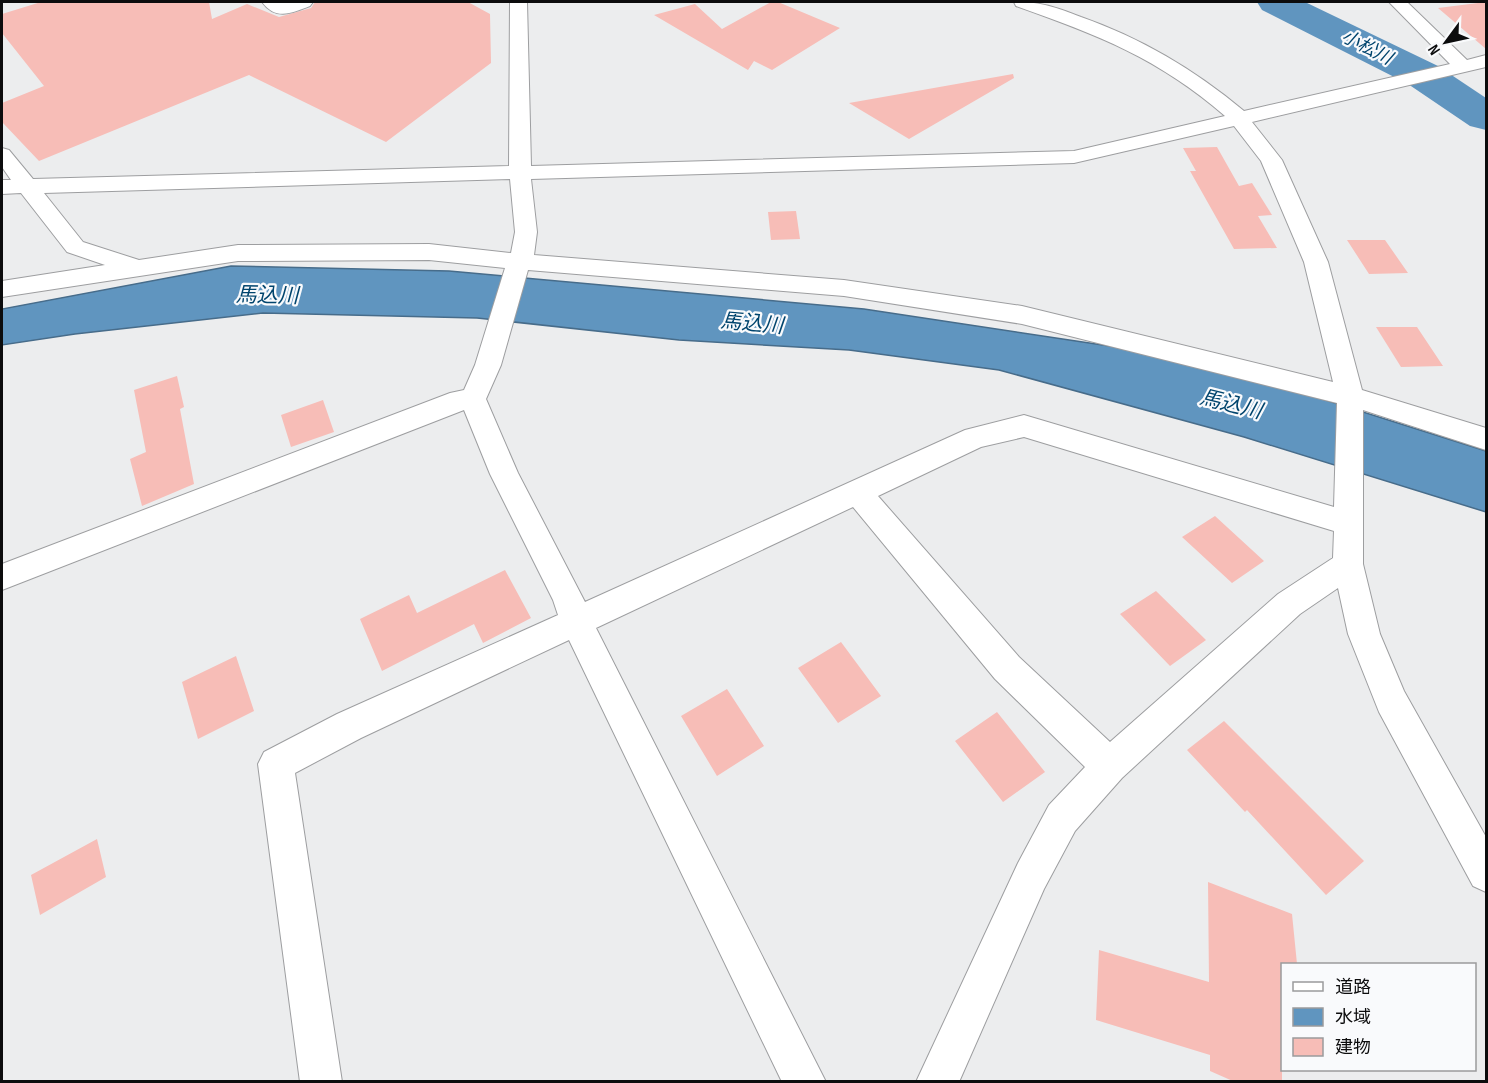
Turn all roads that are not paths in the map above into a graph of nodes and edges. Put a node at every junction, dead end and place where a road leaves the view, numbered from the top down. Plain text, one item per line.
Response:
1 (271, 2) edge
2 (304, 2) edge
3 (518, 2) edge
4 (1022, 2) edge
5 (1396, 2) edge
6 (1486, 61) edge
7 (1463, 66) junction
8 (1238, 117) junction
9 (2, 154) edge
10 (520, 173) junction
11 (28, 187) junction
12 (2, 188) edge
13 (519, 264) junction
14 (136, 268) junction
15 (2, 289) edge
16 (1350, 396) junction
17 (473, 399) junction
18 (1486, 439) edge
19 (858, 492) junction
20 (1348, 520) junction
21 (1348, 564) junction
22 (2, 577) edge
23 (576, 622) junction
24 (1110, 766) junction
25 (1486, 873) edge
26 (321, 1082) edge
27 (805, 1082) edge
28 (937, 1082) edge

1 - 2 street
3 - 10 street
4 - 8 street
5 - 7 street
6 - 7 street
7 - 8 street
8 - 10 street
8 - 16 street
9 - 11 street
10 - 11 street
10 - 13 street
11 - 12 street
11 - 14 street
13 - 14 street
13 - 16 street
13 - 17 street
14 - 15 street
16 - 18 street
16 - 20 street
17 - 22 street
17 - 23 street
19 - 20 street
19 - 23 street
19 - 24 street
20 - 21 street
21 - 24 street
21 - 25 street
23 - 26 street
23 - 27 street
24 - 28 street

